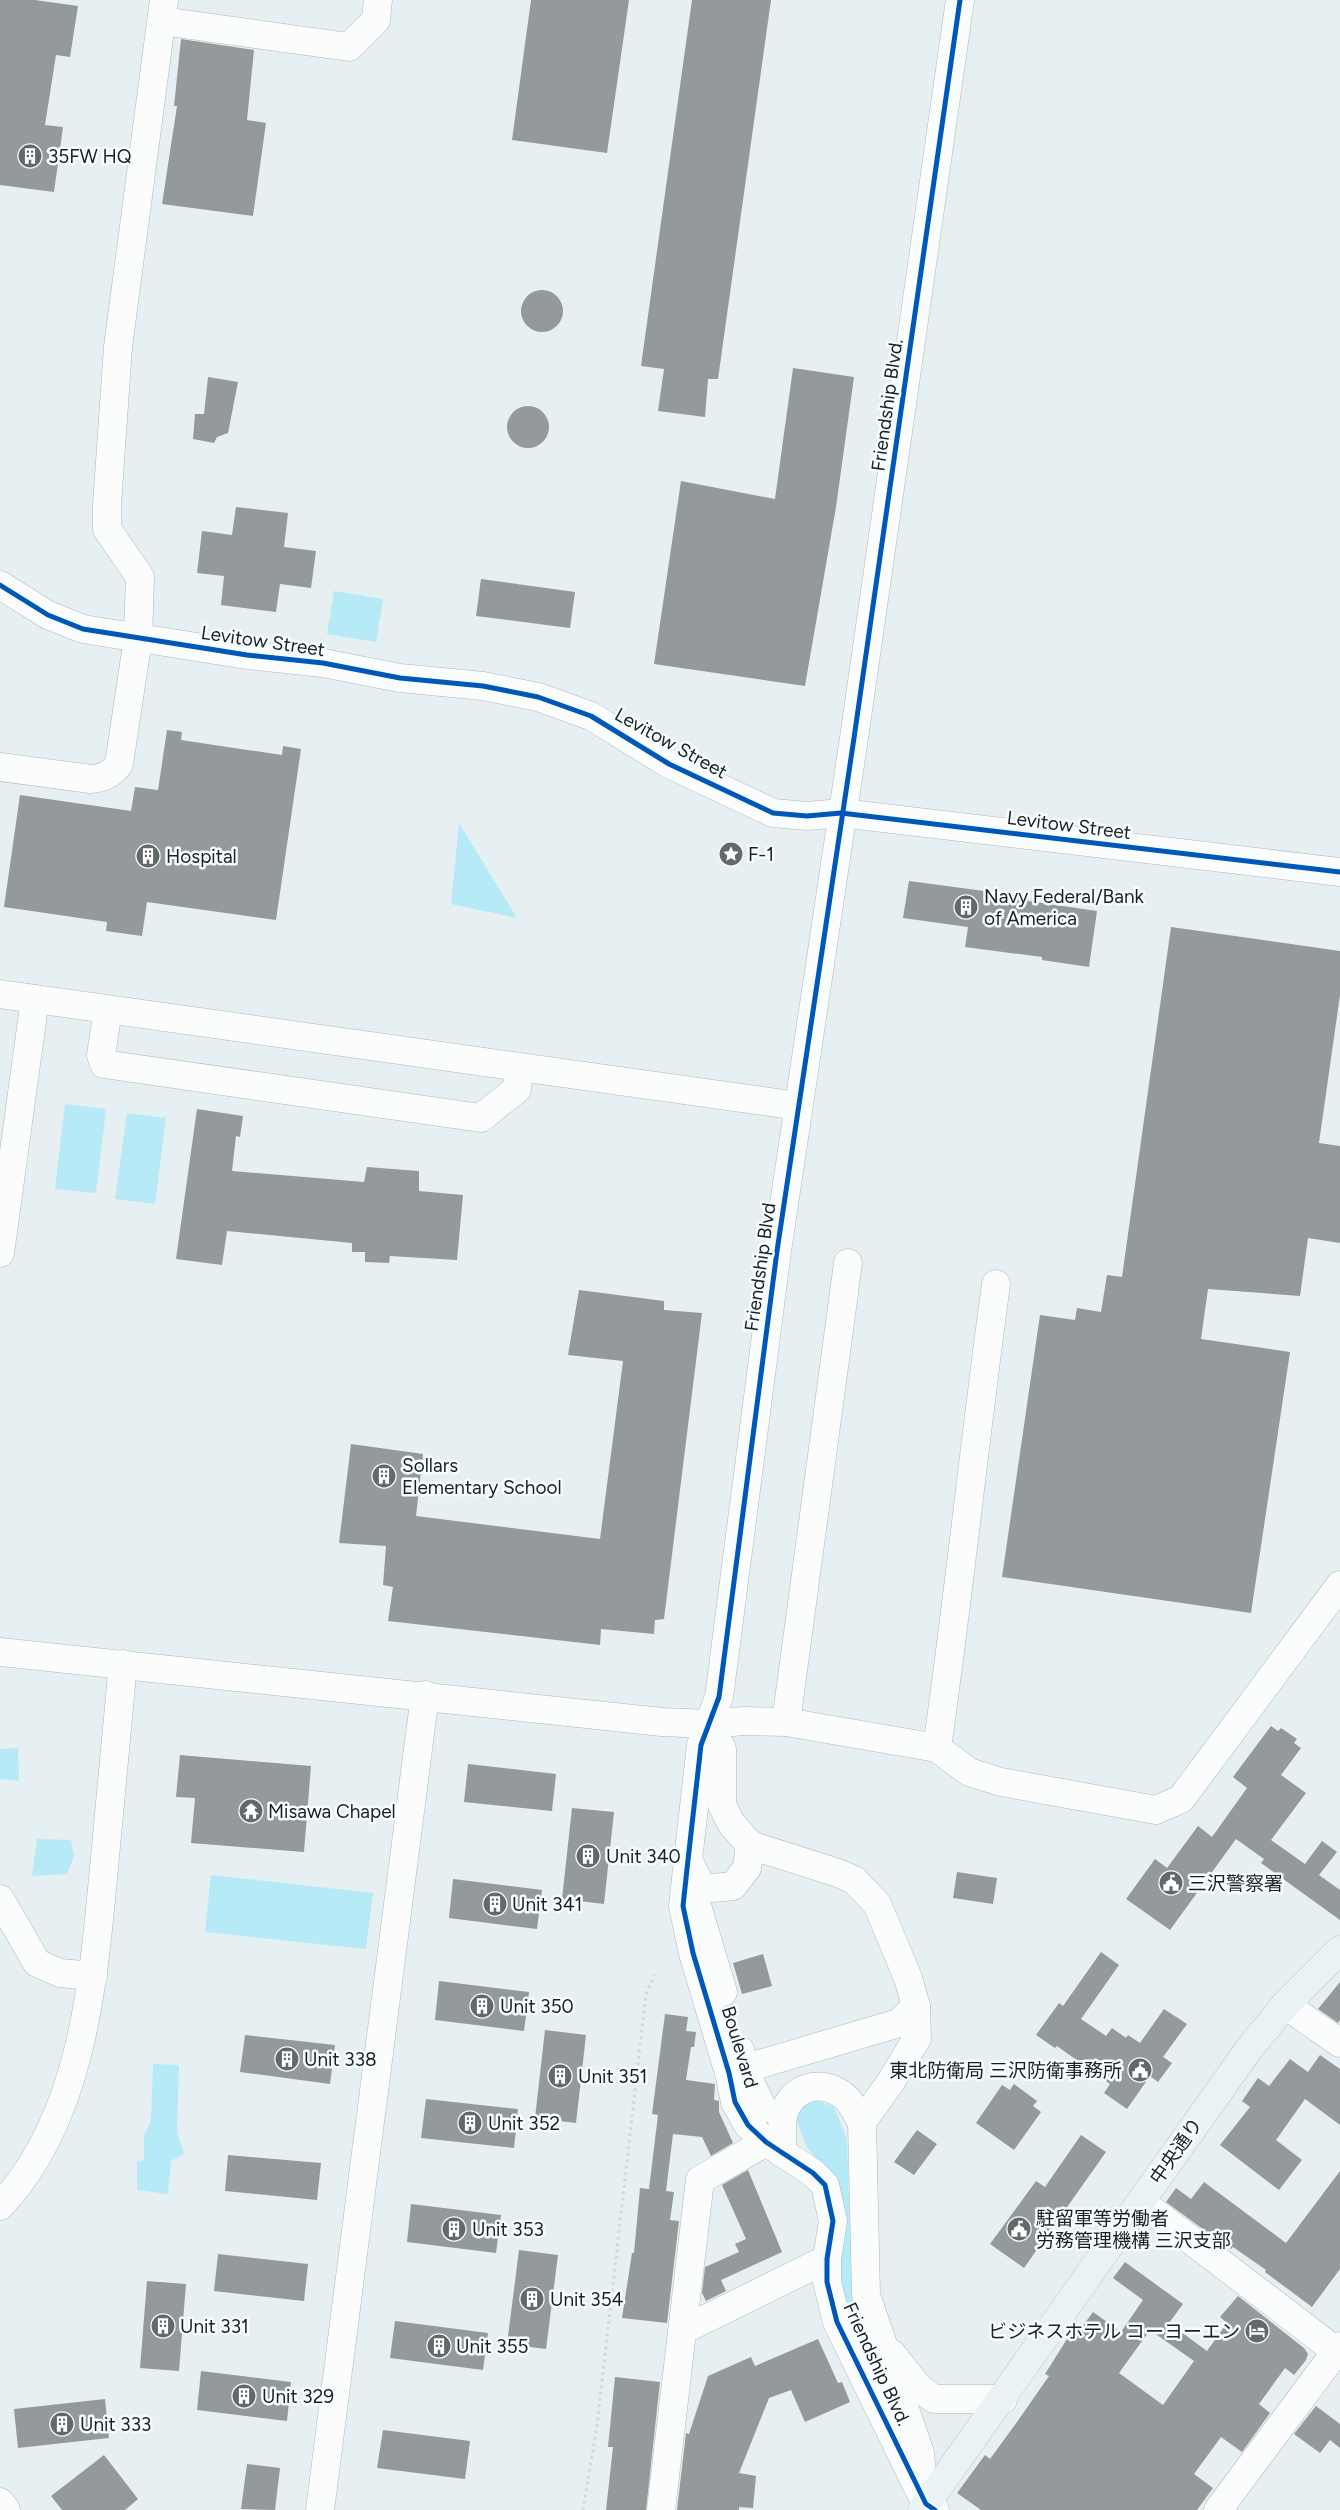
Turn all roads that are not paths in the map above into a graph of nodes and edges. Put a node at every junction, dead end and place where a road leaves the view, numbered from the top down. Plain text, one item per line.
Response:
1 (378, 0) edge
2 (960, 0) edge
3 (163, 11) edge
4 (0, 584) edge
5 (138, 638) junction
6 (0, 767) edge
7 (841, 813) junction
8 (1340, 872) edge
9 (0, 994) edge
10 (35, 999) junction
11 (108, 1010) junction
12 (519, 1068) junction
13 (798, 1106) junction
14 (0, 1253) edge
15 (848, 1263) dead end
16 (996, 1284) dead end
17 (1340, 1585) edge
18 (0, 1652) edge
19 (123, 1664) junction
20 (425, 1695) junction
21 (786, 1722) junction
22 (709, 1724) junction
23 (936, 1748) junction
24 (750, 1845) junction
25 (692, 1870) junction
26 (0, 1899) edge
27 (1340, 1950) edge
28 (93, 1976) junction
29 (1285, 2005) junction
30 (916, 2006) junction
31 (1340, 2043) edge
32 (737, 2071) junction
33 (763, 2110) dead end
34 (862, 2122) junction
35 (774, 2147) junction
36 (1141, 2202) junction
37 (0, 2206) edge
38 (827, 2259) junction
39 (683, 2330) junction
40 (878, 2337) junction
41 (1339, 2351) edge
42 (1002, 2399) junction
43 (0, 2502) edge
44 (928, 2508) edge
45 (6, 2510) edge
46 (320, 2510) edge
47 (661, 2510) edge
48 (1218, 2510) edge

1 - 3 street
2 - 7 street, Friendship Blvd.
3 - 5 street
4 - 5 street, Levitow Street
5 - 6 street
5 - 7 street, Levitow Street
7 - 8 street, Levitow Street
7 - 13 street, Friendship Blvd
9 - 10 street
10 - 11 street
10 - 14 street
11 - 12 street
11 - 12 street
12 - 13 street
13 - 22 street, Friendship Blvd
15 - 21 street
16 - 23 street
17 - 23 street
18 - 19 street
19 - 20 street
19 - 28 street
20 - 22 street
20 - 46 street
21 - 22 street
21 - 23 street
22 - 24 street
22 - 25 street, Friendship Blvd
24 - 25 street
24 - 30 street
25 - 32 street, Boulevard
25 - 32 street
26 - 28 street
27 - 29 main road, 中央通り
28 - 37 street
29 - 31 street
29 - 36 main road, 中央通り
30 - 32 street
30 - 34 street
32 - 33 street, Boulevard
32 - 35 street, Friendship Blvd.
34 - 35 street
34 - 40 street, Friendship Blvd.
35 - 38 street, Friendship Blvd.
35 - 39 street
36 - 41 street
36 - 42 main road, 中央通り
38 - 39 street
38 - 44 street, Friendship Blvd.
39 - 47 street
40 - 42 street, Friendship Blvd.
40 - 44 street, Friendship Blvd.
41 - 48 street
42 - 44 main road, 中央通り
43 - 45 street

